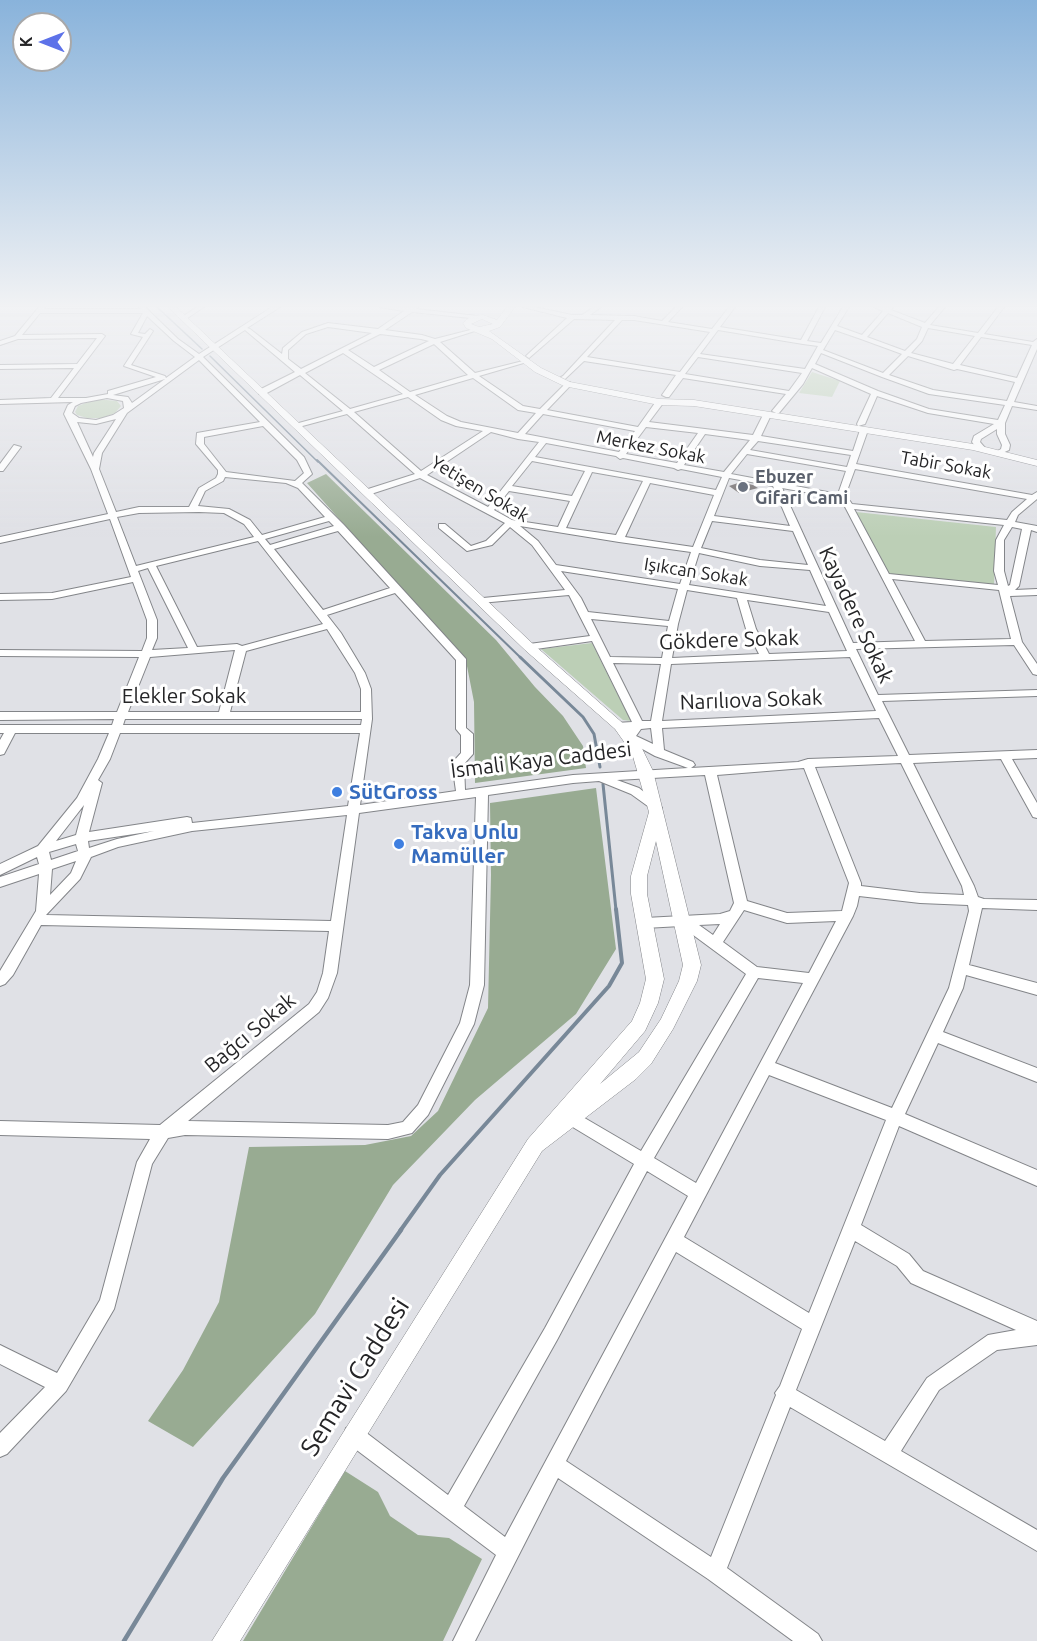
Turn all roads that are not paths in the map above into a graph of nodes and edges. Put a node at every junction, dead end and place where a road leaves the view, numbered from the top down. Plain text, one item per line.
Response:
1 (71, 384) edge
2 (144, 384) edge
3 (163, 384) edge
4 (226, 384) edge
5 (252, 384) edge
6 (278, 384) edge
7 (316, 384) edge
8 (394, 384) edge
9 (444, 384) edge
10 (485, 384) edge
11 (564, 384) edge
12 (581, 384) edge
13 (672, 384) edge
14 (735, 384) edge
15 (797, 384) edge
16 (851, 384) edge
17 (909, 384) edge
18 (1018, 384) edge
19 (261, 392) junction
20 (791, 393) junction
21 (875, 393) junction
22 (409, 394) junction
23 (97, 396) junction
24 (87, 398) junction
25 (662, 398) junction
26 (4, 402) edge
27 (1010, 402) junction
28 (1037, 408) edge
29 (61, 410) junction
30 (126, 411) junction
31 (350, 412) junction
32 (540, 413) junction
33 (772, 413) junction
34 (265, 423) junction
35 (1001, 423) junction
36 (298, 426) junction
37 (642, 427) junction
38 (863, 427) junction
39 (489, 431) junction
40 (703, 431) junction
41 (518, 437) junction
42 (756, 438) junction
43 (977, 438) junction
44 (543, 441) junction
45 (16, 447) dead end
46 (982, 449) junction
47 (1002, 449) junction
48 (745, 451) junction
49 (856, 454) junction
50 (620, 457) junction
51 (530, 458) junction
52 (1037, 459) edge
53 (1037, 463) edge
54 (678, 468) junction
55 (852, 468) junction
56 (0, 469) edge
57 (94, 469) junction
58 (589, 470) junction
59 (222, 474) junction
60 (421, 475) junction
61 (726, 477) junction
62 (647, 481) junction
63 (296, 484) junction
64 (776, 485) junction
65 (507, 488) junction
66 (368, 492) junction
67 (719, 493) junction
68 (841, 497) junction
69 (1035, 497) edge
70 (575, 499) junction
71 (850, 506) junction
72 (192, 509) junction
73 (489, 511) junction
74 (112, 515) junction
75 (332, 518) junction
76 (709, 518) junction
77 (510, 522) junction
78 (1009, 525) junction
79 (442, 526) dead end
80 (341, 527) junction
81 (561, 529) junction
82 (796, 529) junction
83 (1032, 529) edge
84 (260, 537) junction
85 (619, 538) junction
86 (0, 540) edge
87 (268, 548) junction
88 (696, 550) junction
89 (150, 564) junction
90 (553, 567) junction
91 (814, 568) junction
92 (134, 573) junction
93 (886, 576) junction
94 (684, 586) junction
95 (0, 589) edge
96 (398, 589) junction
97 (1004, 591) junction
98 (572, 592) junction
99 (1037, 592) edge
100 (741, 595) junction
101 (0, 597) edge
102 (483, 601) junction
103 (833, 610) junction
104 (321, 614) junction
105 (584, 615) junction
106 (673, 624) junction
107 (330, 625) junction
108 (596, 638) junction
109 (1017, 642) junction
110 (922, 645) junction
111 (529, 647) junction
112 (242, 649) junction
113 (194, 650) junction
114 (851, 650) junction
115 (0, 653) edge
116 (145, 654) junction
117 (765, 657) junction
118 (607, 660) junction
119 (666, 661) junction
120 (1037, 672) edge
121 (1037, 693) edge
122 (876, 698) junction
123 (884, 714) junction
124 (120, 715) junction
125 (367, 715) junction
126 (0, 716) edge
127 (223, 716) junction
128 (638, 724) junction
129 (656, 724) junction
130 (620, 726) junction
131 (6, 729) edge
132 (366, 729) junction
133 (115, 730) junction
134 (630, 737) junction
135 (0, 751) edge
136 (659, 753) junction
137 (1037, 753) edge
138 (1004, 755) junction
139 (104, 759) junction
140 (907, 759) junction
141 (808, 763) junction
142 (690, 765) junction
143 (646, 771) junction
144 (710, 771) junction
145 (594, 778) junction
146 (460, 789) junction
147 (482, 794) junction
148 (354, 807) junction
149 (656, 808) junction
150 (1037, 814) edge
151 (81, 838) junction
152 (42, 849) junction
153 (84, 855) junction
154 (46, 868) junction
155 (0, 870) edge
156 (0, 882) edge
157 (854, 890) junction
158 (972, 900) junction
159 (1037, 904) edge
160 (738, 909) junction
161 (39, 916) junction
162 (846, 916) junction
163 (683, 921) junction
164 (645, 922) junction
165 (336, 926) junction
166 (714, 943) junction
167 (961, 968) junction
168 (754, 972) junction
169 (813, 979) junction
170 (0, 981) edge
171 (1037, 989) edge
172 (934, 1035) junction
173 (766, 1067) junction
174 (1037, 1075) edge
175 (896, 1117) junction
176 (571, 1118) junction
177 (0, 1128) edge
178 (163, 1132) junction
179 (535, 1145) junction
180 (644, 1161) junction
181 (1037, 1178) edge
182 (698, 1193) junction
183 (851, 1229) junction
184 (674, 1241) junction
185 (812, 1326) junction
186 (1037, 1330) edge
187 (1037, 1336) edge
188 (0, 1354) edge
189 (60, 1385) junction
190 (784, 1393) junction
191 (353, 1435) junction
192 (0, 1447) edge
193 (888, 1454) junction
194 (555, 1465) junction
195 (451, 1509) junction
196 (1037, 1541) edge
197 (508, 1552) junction
198 (715, 1572) junction
199 (225, 1641) edge
200 (464, 1641) edge
201 (811, 1641) edge

1 - 29 street
2 - 23 street
3 - 30 street
4 - 34 street
5 - 19 main road, Semavi Caddesi
6 - 19 street
7 - 31 street, Yetişen Sokak
8 - 22 street, Merkez Sokak
9 - 22 street
10 - 32 street
11 - 32 street
12 - 25 main road
13 - 25 street
14 - 20 street
15 - 20 street
16 - 21 street
17 - 27 street
18 - 27 street
19 - 36 main road, Semavi Caddesi
20 - 33 street
21 - 35 street
21 - 38 street
22 - 31 street
22 - 39 street, Merkez Sokak
23 - 24 street
23 - 30 street
24 - 29 street
24 - 29 street
25 - 33 main road
25 - 37 street
26 - 29 street
27 - 28 street
27 - 35 street
29 - 30 street
29 - 57 street
30 - 57 street
31 - 36 street
31 - 60 street, Yetişen Sokak
32 - 37 street
32 - 41 street
33 - 38 main road
33 - 42 street
34 - 59 street
34 - 63 street
35 - 43 street
35 - 47 street
36 - 66 main road, Semavi Caddesi
37 - 40 street
37 - 50 street
38 - 43 main road
38 - 46 main road
38 - 49 street
39 - 41 street, Merkez Sokak
39 - 60 street
40 - 42 street
40 - 54 street
41 - 44 street, Merkez Sokak
42 - 48 street
42 - 49 street
43 - 46 street
43 - 47 main road
44 - 50 street, Merkez Sokak
44 - 51 street
45 - 56 street
46 - 47 main road
47 - 52 main road
47 - 53 main road
48 - 55 street, Tabir Sokak
48 - 61 street
49 - 55 street
50 - 54 street, Merkez Sokak
51 - 58 street
51 - 65 street
54 - 61 street, Merkez Sokak
55 - 68 street
55 - 69 street, Tabir Sokak
57 - 74 street
58 - 62 street
58 - 70 street
59 - 63 street
59 - 72 street
60 - 66 street
60 - 73 street, Yetişen Sokak
61 - 64 street, Merkez Sokak
61 - 67 street
62 - 67 street
62 - 85 street
63 - 75 street
64 - 68 street, Merkez Sokak
64 - 82 street, Kayadere Sokak
65 - 70 street
65 - 73 street
66 - 102 main road, Semavi Caddesi
67 - 76 street
68 - 71 street
69 - 78 street
70 - 81 street
71 - 78 street
71 - 93 street
72 - 74 street, Bağcı Sokak
72 - 84 street, Bağcı Sokak
73 - 77 street, Yetişen Sokak
74 - 86 street, Bağcı Sokak
74 - 92 street
75 - 80 street
75 - 84 street
76 - 82 street
76 - 88 street
77 - 79 street
77 - 81 street
77 - 90 street, Yetişen Sokak
78 - 83 street
78 - 97 street
80 - 87 street
80 - 96 street
81 - 85 street
82 - 91 street, Kayadere Sokak
83 - 97 street
84 - 87 street, Bağcı Sokak
84 - 89 street
85 - 88 street
87 - 104 street, Bağcı Sokak
88 - 91 street
88 - 94 street
89 - 92 street
89 - 113 street
90 - 94 street, Işıkcan Sokak
90 - 98 street, Yetişen Sokak
91 - 103 street, Kayadere Sokak
92 - 95 street
92 - 101 street
92 - 116 street
93 - 97 street
93 - 110 street
94 - 100 street, Işıkcan Sokak
94 - 106 street
96 - 104 street
96 - 146 street
97 - 99 street
97 - 109 street
98 - 102 street
98 - 105 street, Yetişen Sokak
100 - 103 street, Işıkcan Sokak
100 - 117 street
102 - 111 main road, Semavi Caddesi
103 - 114 street, Kayadere Sokak
104 - 107 street, Bağcı Sokak
105 - 106 street
105 - 108 street, Yetişen Sokak
106 - 119 street
107 - 112 street
107 - 125 street, Bağcı Sokak
108 - 111 street
108 - 118 street, Yetişen Sokak
109 - 110 street, Gökdere Sokak
109 - 120 street
110 - 114 street, Gökdere Sokak
111 - 130 main road, Semavi Caddesi
112 - 113 street
112 - 127 street
113 - 116 street
114 - 117 street, Gökdere Sokak
114 - 122 street, Kayadere Sokak
115 - 116 street
116 - 124 street
117 - 119 street, Gökdere Sokak
118 - 119 street, Gökdere Sokak
118 - 128 street, Yetişen Sokak
119 - 129 street
121 - 122 street
122 - 123 street, Kayadere Sokak
123 - 129 street, Narılıova Sokak
123 - 140 street, Kayadere Sokak
124 - 126 street, Elekler Sokak
124 - 127 street, Elekler Sokak
124 - 133 street
125 - 127 street, Elekler Sokak
125 - 132 street, Bağcı Sokak
128 - 129 street, Narılıova Sokak
128 - 130 street, Narılıova Sokak
128 - 134 street
129 - 136 street
130 - 134 main road, Semavi Caddesi
131 - 133 street, Elekler Sokak
131 - 135 street
132 - 133 street, Elekler Sokak
132 - 148 street, Bağcı Sokak
133 - 139 street
134 - 136 street
134 - 143 main road, Semavi Caddesi
136 - 142 street
137 - 138 street, İsmali Kaya Caddesi
138 - 140 street, İsmali Kaya Caddesi
138 - 150 street
139 - 151 street
139 - 152 street
140 - 141 street, İsmali Kaya Caddesi
140 - 158 street, Kayadere Sokak
141 - 142 street, İsmali Kaya Caddesi
141 - 144 street, İsmali Kaya Caddesi
141 - 157 street
142 - 143 street, İsmali Kaya Caddesi
143 - 144 street, İsmali Kaya Caddesi
143 - 145 street, İsmali Kaya Caddesi
143 - 146 street, İsmali Kaya Caddesi
143 - 149 main road, Semavi Caddesi
144 - 160 street
145 - 147 street, İsmali Kaya Caddesi
145 - 149 street
146 - 148 street, İsmali Kaya Caddesi
147 - 148 street, İsmali Kaya Caddesi
147 - 178 street
148 - 151 street, İsmali Kaya Caddesi
148 - 153 street, İsmali Kaya Caddesi
148 - 165 street, Bağcı Sokak
149 - 163 main road, Semavi Caddesi
149 - 164 main road, Semavi Caddesi
151 - 152 street, İsmali Kaya Caddesi
151 - 153 street
152 - 154 street
152 - 155 street, İsmali Kaya Caddesi
153 - 154 street, İsmali Kaya Caddesi
153 - 161 street
154 - 156 street, İsmali Kaya Caddesi
154 - 161 street
157 - 158 street
157 - 162 street
158 - 159 street
158 - 167 street
160 - 162 street
160 - 163 street
160 - 166 street
161 - 165 street
161 - 170 street
162 - 169 street
163 - 164 street
163 - 166 street
163 - 176 main road, Semavi Caddesi
164 - 179 main road, Semavi Caddesi
165 - 178 street, Bağcı Sokak
166 - 168 street
167 - 171 street
167 - 172 street
168 - 169 street
168 - 180 street
169 - 173 street
172 - 174 street
172 - 175 street
173 - 175 street
173 - 182 street
175 - 181 street
175 - 183 street
176 - 179 main road, Semavi Caddesi
176 - 180 street
177 - 178 street
178 - 189 street, Bağcı Sokak
179 - 191 main road, Semavi Caddesi
180 - 182 street
180 - 195 street
182 - 184 street
183 - 185 street
183 - 186 street
184 - 185 street
184 - 194 street
185 - 190 street
187 - 193 street
188 - 189 street
189 - 192 street, Bağcı Sokak
190 - 193 street
190 - 198 street
191 - 195 street
191 - 199 main road, Semavi Caddesi
193 - 196 street
194 - 197 street
194 - 198 street
195 - 197 street
197 - 200 street
198 - 201 street

